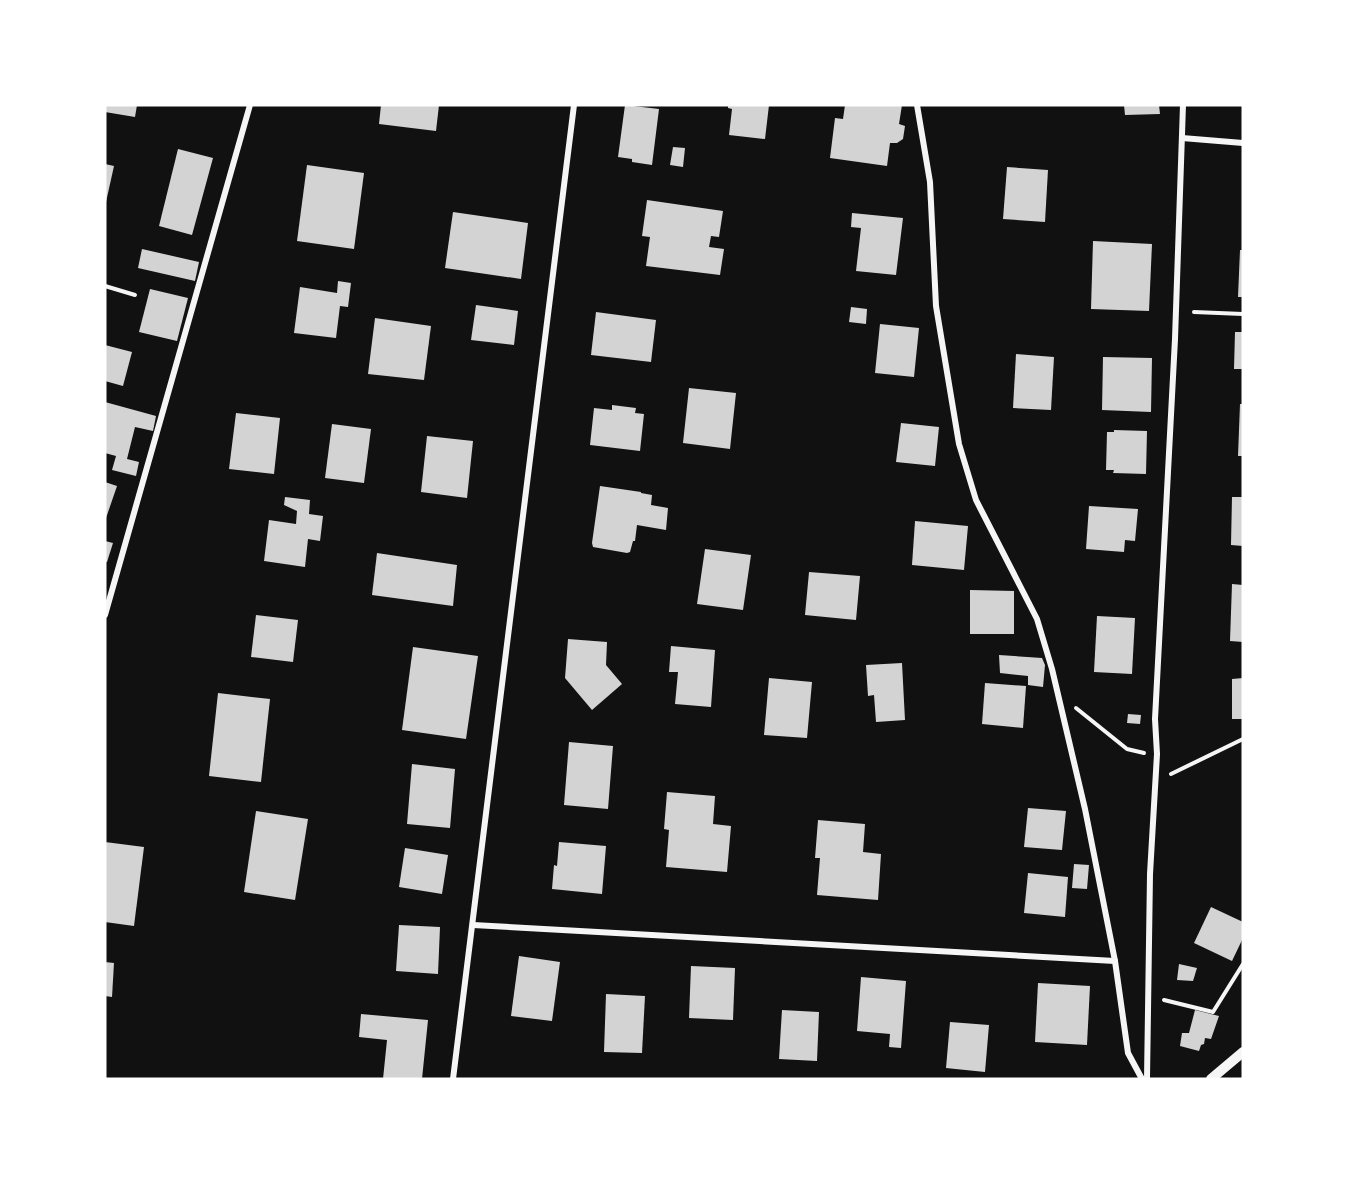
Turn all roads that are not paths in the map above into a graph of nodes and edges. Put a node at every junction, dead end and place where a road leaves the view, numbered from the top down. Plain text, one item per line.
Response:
1 (250, 105) edge
2 (574, 105) edge
3 (917, 105) edge
4 (1183, 105) edge
5 (1182, 138) junction
6 (1243, 143) edge
7 (105, 615) edge
8 (473, 925) junction
9 (1115, 961) junction
10 (1243, 1052) edge
11 (453, 1079) edge
12 (1142, 1079) edge
13 (1148, 1079) edge
14 (1211, 1079) edge

1 - 7 street
2 - 8 street
3 - 9 street
4 - 5 street
5 - 6 street
5 - 13 street
8 - 9 street
8 - 11 street
9 - 12 street
10 - 14 street

